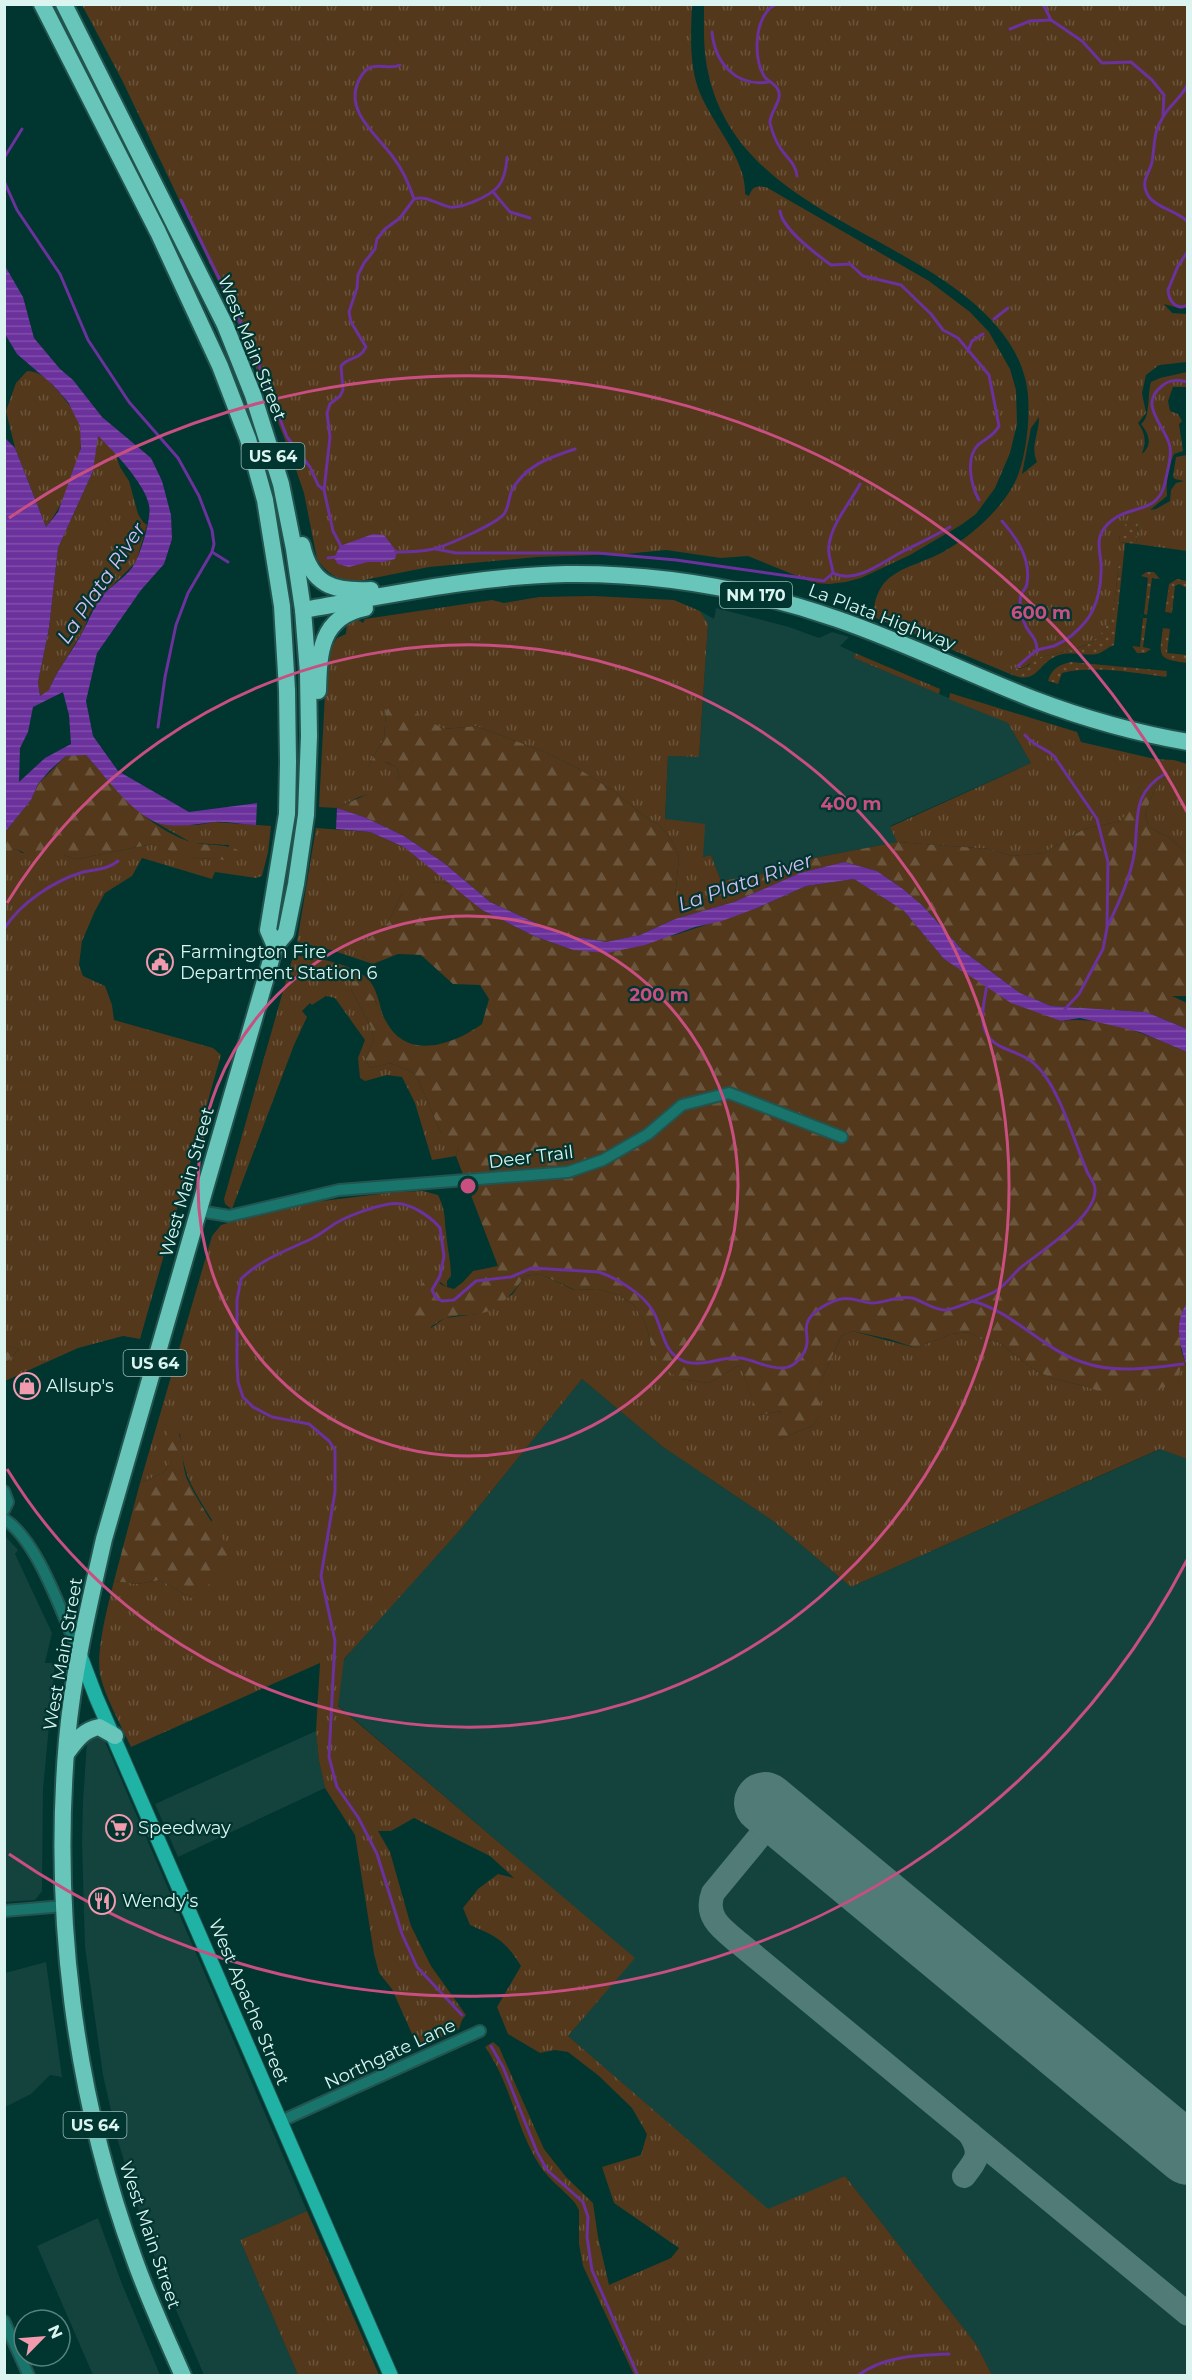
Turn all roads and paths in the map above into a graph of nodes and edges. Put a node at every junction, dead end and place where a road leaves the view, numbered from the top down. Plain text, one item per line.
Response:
1 (42, 4) edge
2 (64, 4) edge
3 (254, 459) junction
4 (274, 460) junction
5 (434, 588) junction
6 (303, 610) junction
7 (287, 690) junction
8 (1188, 742) edge
9 (307, 788) junction
10 (275, 946) junction
11 (842, 1137) dead end
12 (199, 1211) junction
13 (4, 1491) edge
14 (4, 1510) edge
15 (4, 1519) edge
16 (80, 1655) junction
17 (115, 1737) junction
18 (66, 1754) junction
19 (64, 1906) junction
20 (4, 1911) edge
21 (480, 2031) dead end
22 (281, 2121) junction
23 (5, 2321) edge
24 (29, 2376) edge
25 (183, 2376) edge
26 (391, 2376) edge

1 - 3 highway, West Main Street / US 64
2 - 4 highway, West Main Street / US 64
3 - 6 highway
3 - 7 highway, West Main Street / US 64
4 - 5 highway
4 - 6 highway, West Main Street / US 64
5 - 6 highway, La Plata Highway / NM 170
5 - 8 highway, La Plata Highway / NM 170
5 - 9 highway
6 - 7 highway
6 - 9 highway, West Main Street / US 64
7 - 10 highway, West Main Street / US 64
9 - 10 highway, West Main Street / US 64
10 - 12 highway, West Main Street / US 64
11 - 12 street, Deer Trail
12 - 16 highway, West Main Street / US 64
13 - 14 street
15 - 16 street, West Apache Street
16 - 17 main road, West Apache Street
16 - 18 highway, West Main Street / US 64
17 - 18 highway
17 - 22 main road, West Apache Street
18 - 19 highway, West Main Street / US 64
19 - 20 street
19 - 25 highway, West Main Street / US 64
21 - 22 street, Northgate Lane
22 - 26 main road, West Apache Street
23 - 24 street

